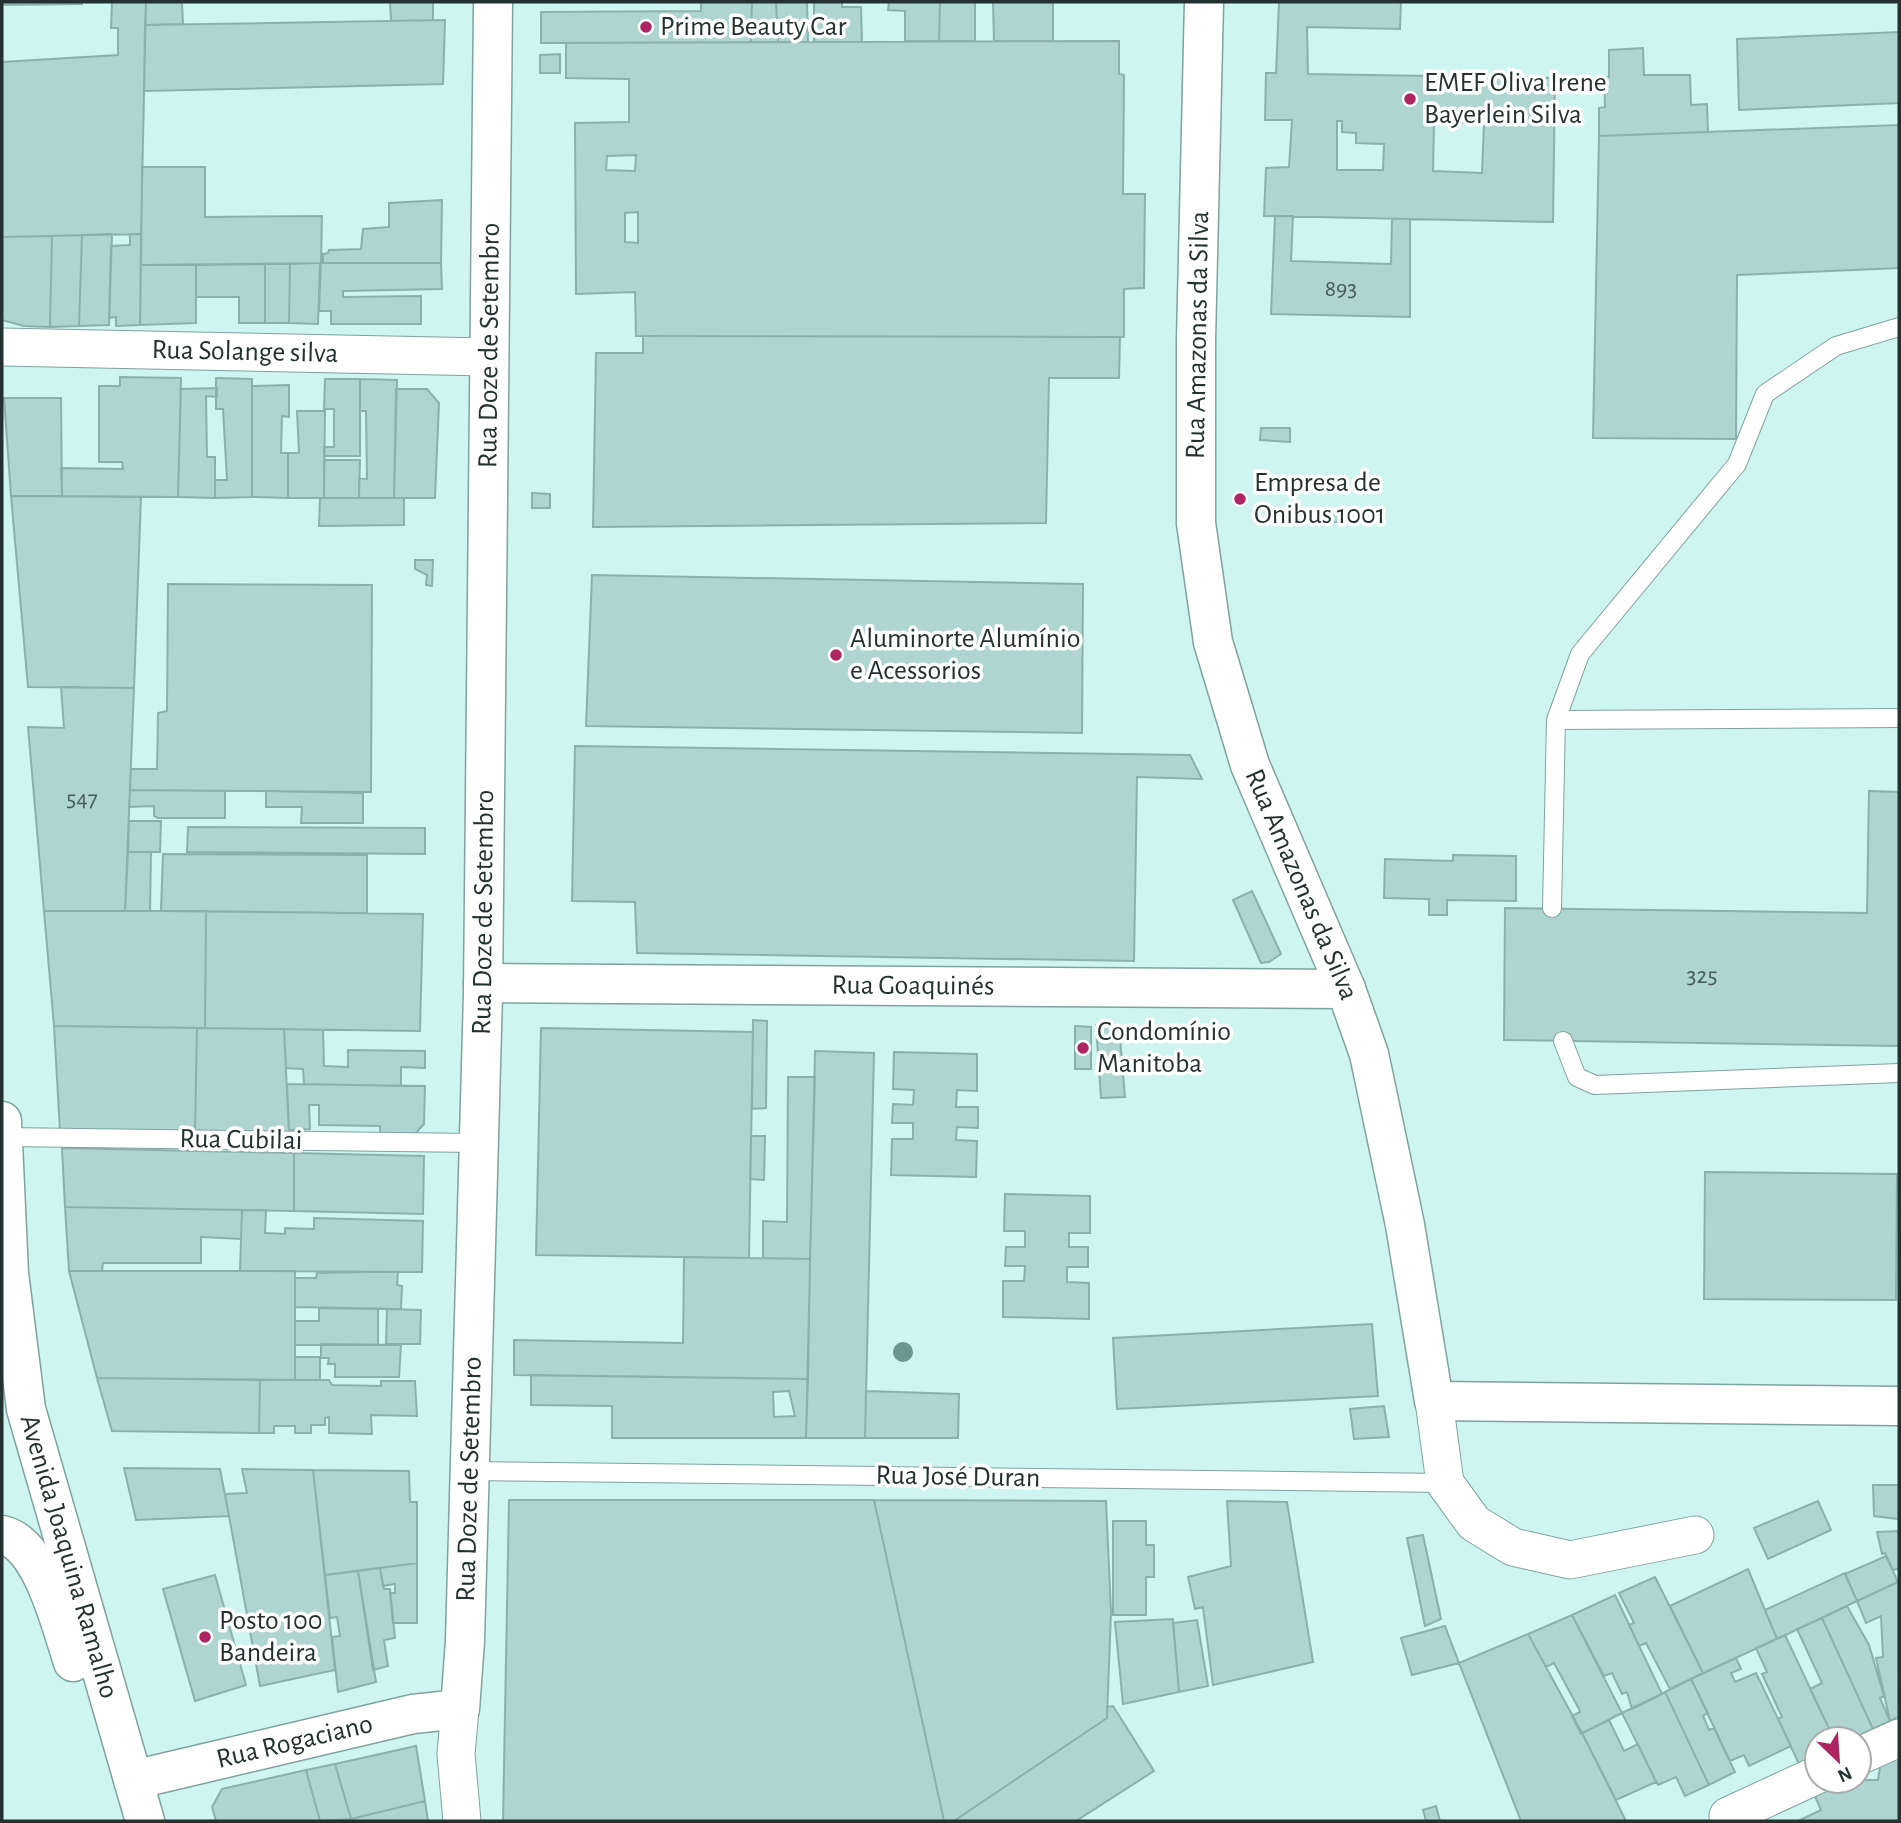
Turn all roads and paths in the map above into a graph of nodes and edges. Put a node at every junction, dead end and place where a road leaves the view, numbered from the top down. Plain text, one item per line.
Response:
1 (493, 2) edge
2 (1205, 2) edge
3 (1899, 327) edge
4 (2, 347) edge
5 (488, 357) junction
6 (1899, 718) edge
7 (1556, 720) junction
8 (1552, 908) dead end
9 (483, 983) junction
10 (1346, 989) junction
11 (1563, 1041) dead end
12 (1899, 1073) edge
13 (2, 1129) edge
14 (478, 1143) junction
15 (6, 1277) edge
16 (1434, 1401) junction
17 (1899, 1406) edge
18 (470, 1471) junction
19 (1446, 1483) junction
20 (2, 1535) edge
21 (1695, 1535) dead end
22 (460, 1709) junction
23 (116, 1725) junction
24 (1899, 1738) edge
25 (1873, 1750) edge
26 (132, 1780) junction
27 (1803, 1781) edge
28 (1728, 1816) dead end
29 (145, 1821) edge
30 (463, 1821) edge

1 - 5 street, Rua Doze de Setembro
2 - 10 street, Rua Amazonas da Silva
3 - 7 lane
4 - 5 street, Rua Solange silva
5 - 9 street, Rua Doze de Setembro
6 - 7 lane
7 - 8 lane
9 - 10 street, Rua Goaquinés
9 - 14 street, Rua Doze de Setembro
10 - 16 street, Rua Amazonas da Silva
11 - 12 lane
13 - 14 lane, Rua Cubilai
13 - 15 street, Avenida Joaquina Ramalho
14 - 18 street, Rua Doze de Setembro
15 - 23 street, Avenida Joaquina Ramalho
16 - 17 street
16 - 19 street, Rua Amazonas da Silva
18 - 19 lane, Rua José Duran
18 - 22 street, Rua Doze de Setembro
19 - 21 street, Rua Amazonas da Silva
20 - 23 street
22 - 26 street, Rua Rogaciano
22 - 30 street, Rua Doze de Setembro
23 - 26 street, Avenida Joaquina Ramalho
24 - 25 street
26 - 29 street, Avenida Joaquina Ramalho
27 - 28 street

